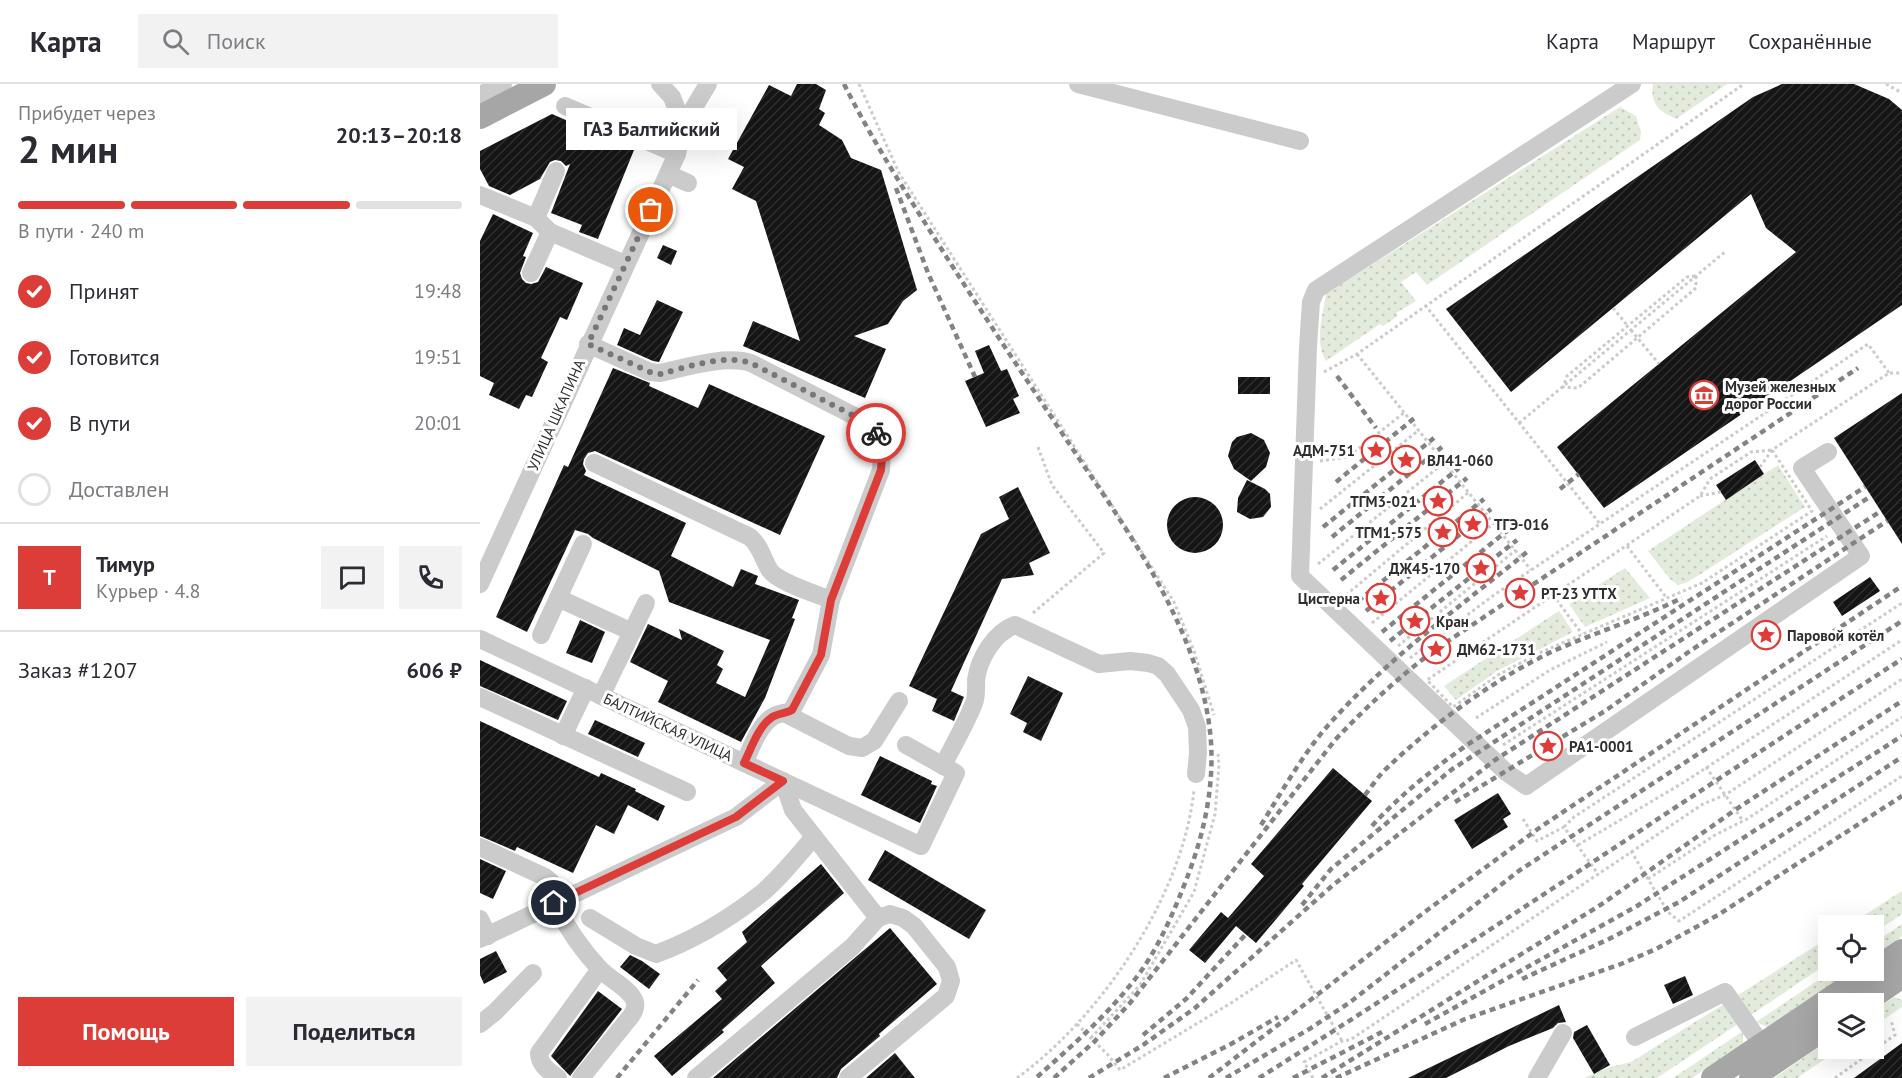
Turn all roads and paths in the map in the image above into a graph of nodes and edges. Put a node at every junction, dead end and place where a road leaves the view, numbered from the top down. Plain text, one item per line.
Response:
1 (503, 84) edge
2 (544, 84) edge
3 (660, 84) edge
4 (708, 84) edge
5 (859, 84) edge
6 (1078, 84) edge
7 (1632, 84) edge
8 (1744, 84) edge
9 (1886, 84) edge
10 (1902, 93) edge
11 (480, 95) edge
12 (565, 106) dead end
13 (480, 117) edge
14 (683, 126) junction
15 (1300, 141) dead end
16 (677, 153) junction
17 (556, 171) dead end
18 (668, 174) junction
19 (688, 183) dead end
20 (480, 195) edge
21 (536, 218) junction
22 (550, 232) junction
23 (1726, 251) dead end
24 (625, 264) junction
25 (531, 273) dead end
26 (1696, 276) junction
27 (1425, 305) junction
28 (1613, 308) dead end
29 (1631, 330) junction
30 (588, 344) junction
31 (1357, 354) junction
32 (1659, 364) dead end
33 (1889, 373) junction
34 (1902, 373) edge
35 (1307, 381) junction
36 (1563, 387) junction
37 (1405, 412) junction
38 (1519, 423) junction
39 (1419, 430) junction
40 (1038, 447) dead end
41 (1772, 450) junction
42 (1317, 451) dead end
43 (1828, 452) dead end
44 (1445, 462) junction
45 (594, 464) dead end
46 (1760, 467) dead end
47 (1469, 492) junction
48 (1721, 492) dead end
49 (1700, 496) junction
50 (1318, 500) dead end
51 (1812, 511) junction
52 (1817, 519) dead end
53 (1494, 523) junction
54 (1600, 524) junction
55 (1823, 528) dead end
56 (1827, 536) junction
57 (1832, 543) dead end
58 (583, 544) dead end
59 (1627, 546) junction
60 (1516, 550) junction
61 (1317, 554) dead end
62 (1531, 570) junction
63 (480, 584) edge
64 (1553, 595) junction
65 (1666, 597) junction
66 (558, 598) junction
67 (831, 600) junction
68 (1340, 600) dead end
69 (646, 603) dead end
70 (1902, 603) edge
71 (1015, 625) junction
72 (1369, 626) dead end
73 (632, 632) junction
74 (1582, 634) junction
75 (542, 635) dead end
76 (480, 639) edge
77 (1902, 640) edge
78 (1607, 642) dead end
79 (1394, 650) dead end
80 (1413, 666) dead end
81 (1420, 673) dead end
82 (1902, 679) edge
83 (1427, 680) junction
84 (593, 692) junction
85 (480, 697) edge
86 (899, 701) dead end
87 (786, 714) junction
88 (1902, 717) edge
89 (1214, 722) dead end
90 (1470, 722) dead end
91 (563, 736) junction
92 (1216, 743) dead end
93 (906, 745) dead end
94 (1499, 748) dead end
95 (744, 763) junction
96 (943, 766) junction
97 (1706, 767) junction
98 (1196, 774) joint
99 (1902, 776) edge
100 (783, 781) junction
101 (687, 792) dead end
102 (1725, 795) junction
103 (1522, 819) dead end
104 (1743, 821) junction
105 (1564, 827) junction
106 (814, 837) junction
107 (1578, 845) junction
108 (480, 847) edge
109 (1631, 851) junction
110 (1598, 874) junction
111 (1648, 879) junction
112 (557, 902) junction
113 (590, 918) dead end
114 (878, 918) junction
115 (480, 919) edge
116 (484, 937) edge
117 (1902, 951) edge
118 (1884, 963) edge
119 (600, 969) junction
120 (533, 973) dead end
121 (1902, 976) edge
122 (1857, 981) edge
123 (1878, 993) edge
124 (1892, 1020) dead end
125 (480, 1024) edge
126 (1077, 1024) junction
127 (1818, 1033) edge
128 (1563, 1034) dead end
129 (1635, 1037) dead end
130 (1091, 1038) junction
131 (1342, 1041) junction
132 (1762, 1045) junction
133 (558, 1078) edge
134 (581, 1078) edge
135 (696, 1078) edge
136 (848, 1078) edge
137 (1017, 1078) edge
138 (1313, 1078) edge
139 (1538, 1078) edge
140 (1713, 1078) edge
141 (1751, 1078) edge
142 (1835, 1078) edge

1 - 11 street
2 - 13 main road
3 - 14 street
4 - 14 street, УЛИЦА ШКАПИНА
5 - 89 path
6 - 15 street
7 - 35 street
8 - 27 path
9 - 10 path
12 - 16 street
14 - 16 street, УЛИЦА ШКАПИНА
16 - 18 street, УЛИЦА ШКАПИНА
17 - 21 street
18 - 19 street
18 - 24 street, УЛИЦА ШКАПИНА
20 - 21 street
21 - 22 street
22 - 24 street
22 - 25 street
23 - 26 path
24 - 30 street, УЛИЦА ШКАПИНА
26 - 29 path
26 - 36 path
26 - 36 path
27 - 31 path
27 - 38 path
28 - 29 path
29 - 32 path
29 - 36 path
30 - 63 street, УЛИЦА ШКАПИНА
30 - 67 street
31 - 35 path
31 - 37 path
33 - 34 path
33 - 41 path
33 - 54 path
35 - 43 street
36 - 38 path
37 - 39 path
37 - 42 path
38 - 54 path
39 - 44 path
39 - 50 path
40 - 71 path
41 - 46 path
41 - 49 path
41 - 51 path
44 - 47 path
44 - 61 path
45 - 67 street
47 - 53 path
47 - 68 path
48 - 49 path
49 - 59 path
51 - 52 path
51 - 65 path
53 - 60 path
53 - 72 path
54 - 62 path
55 - 56 path
56 - 57 path
56 - 94 path
58 - 66 street
59 - 64 path
59 - 65 path
60 - 62 path
60 - 79 path
62 - 80 path
64 - 74 path
64 - 83 path
65 - 74 path
66 - 73 street
66 - 75 street
67 - 87 street
69 - 73 street
70 - 105 path
71 - 96 street
71 - 98 street
73 - 84 street
74 - 83 path
76 - 84 street, БАЛТИЙСКАЯ УЛИЦА
77 - 97 path
78 - 90 path
81 - 83 path
82 - 102 path
84 - 91 street
84 - 95 street, БАЛТИЙСКАЯ УЛИЦА
85 - 91 street
86 - 87 street
87 - 95 street
88 - 104 path
91 - 101 street
92 - 130 path
93 - 96 street
95 - 100 street, БАЛТИЙСКАЯ УЛИЦА
96 - 100 street, БАЛТИЙСКАЯ УЛИЦА
97 - 102 path
97 - 107 path
98 - 126 path
99 - 111 path
100 - 106 street
100 - 112 street
102 - 104 path
102 - 109 path
103 - 105 path
104 - 111 path
105 - 107 path
106 - 113 street
106 - 114 street
107 - 110 path
108 - 112 street
109 - 110 path
109 - 111 path
110 - 131 path
112 - 116 street
112 - 119 street
114 - 135 street
114 - 136 street
115 - 116 street
117 - 118 main road
119 - 133 street
119 - 134 street
120 - 125 street
121 - 123 main road
122 - 132 main road
124 - 142 path
126 - 130 path
126 - 137 path
127 - 141 main road
128 - 139 street
129 - 132 street
130 - 131 path
131 - 138 path
132 - 140 main road

